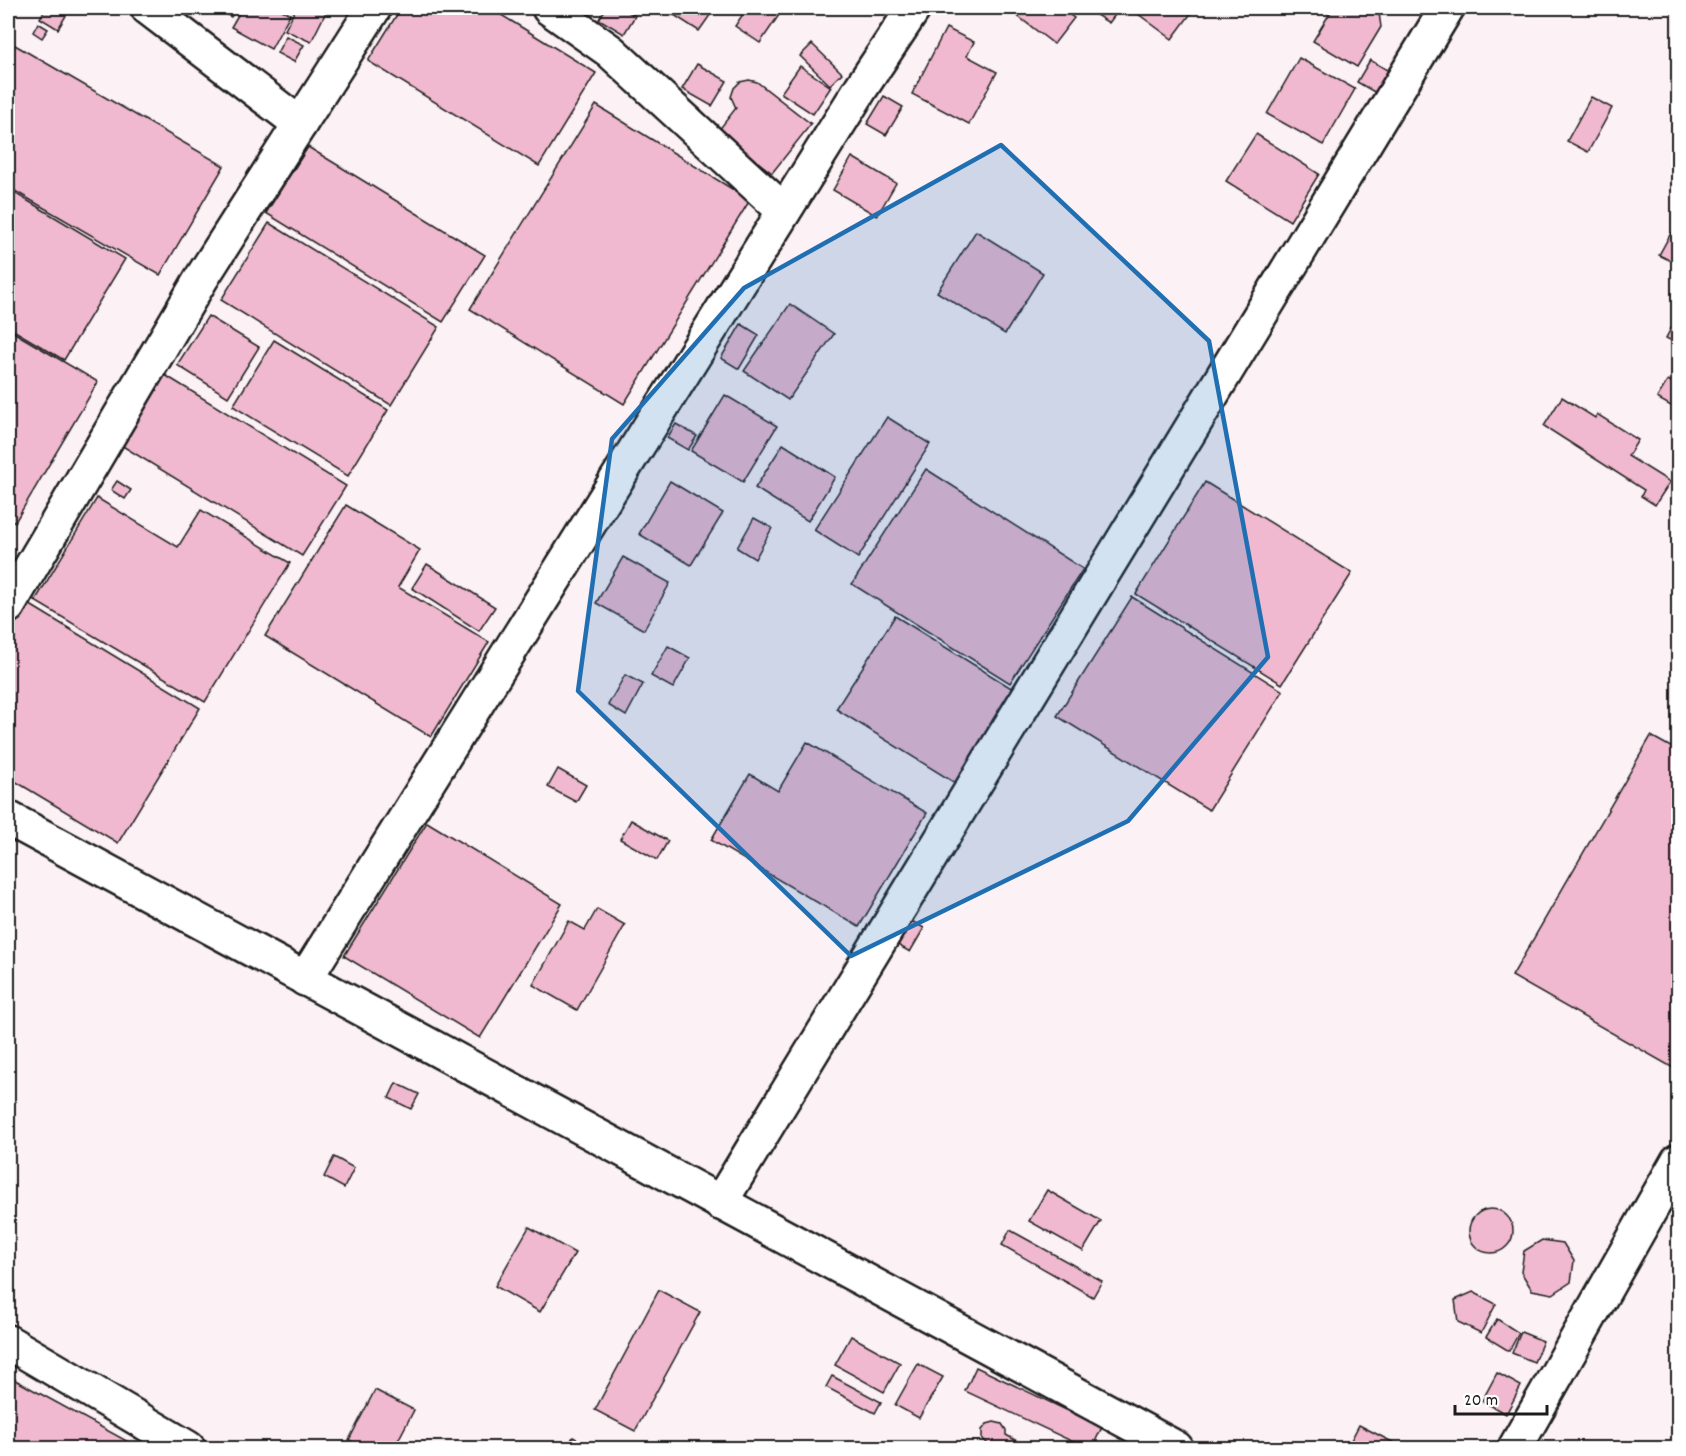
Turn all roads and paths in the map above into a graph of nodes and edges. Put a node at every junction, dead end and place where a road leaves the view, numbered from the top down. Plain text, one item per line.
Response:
1 (148, 8) edge
2 (374, 8) edge
3 (549, 8) edge
4 (914, 8) edge
5 (1447, 8) edge
6 (300, 124) junction
7 (784, 211) junction
8 (8, 606) edge
9 (8, 818) edge
10 (305, 979) junction
11 (1678, 1161) edge
12 (720, 1203) junction
13 (8, 1342) edge
14 (188, 1449) edge
15 (1176, 1449) edge
16 (1515, 1449) edge

1 - 6 street
2 - 6 street
3 - 7 street
4 - 7 street
5 - 12 street
6 - 8 street
7 - 10 street
9 - 10 street
10 - 12 street
11 - 16 street
12 - 15 street
13 - 14 street

